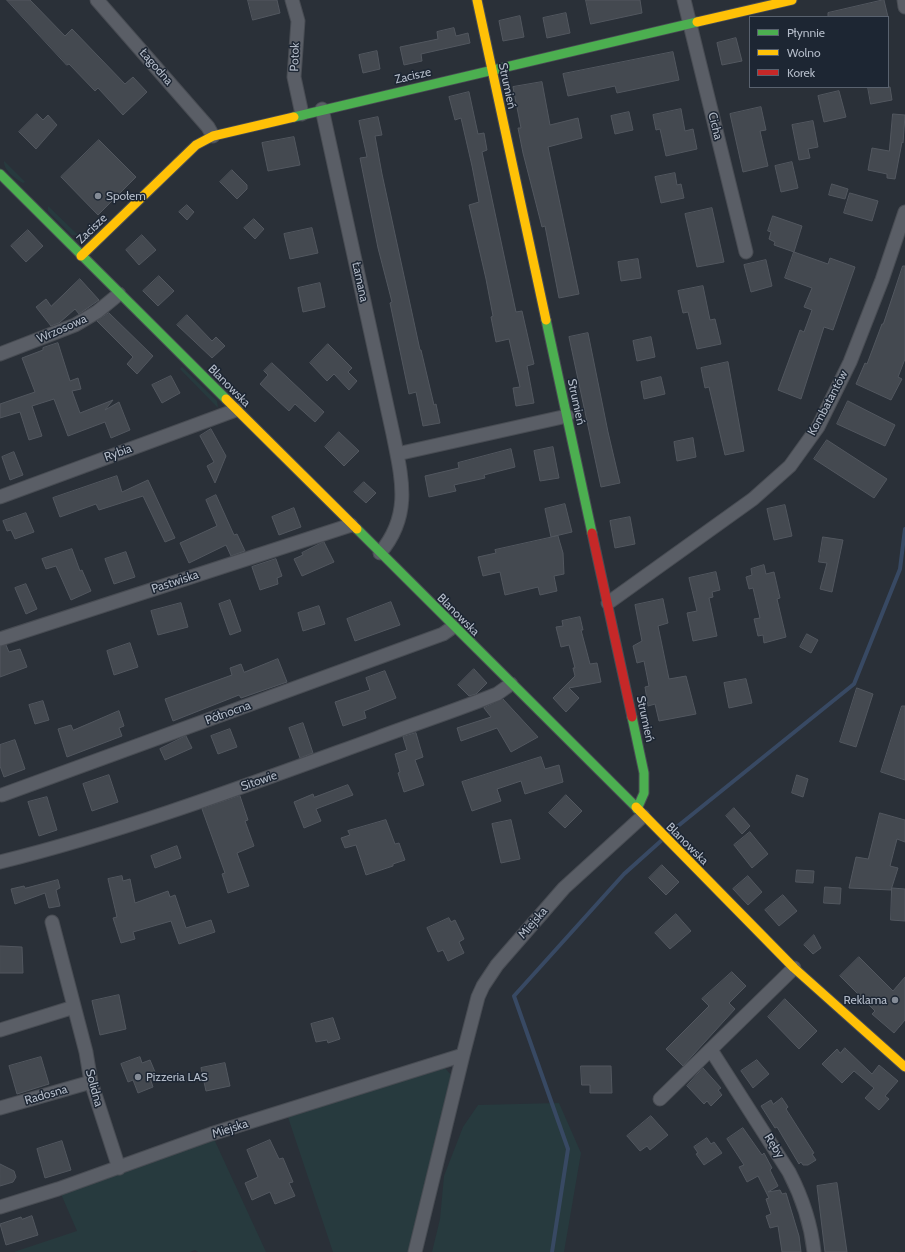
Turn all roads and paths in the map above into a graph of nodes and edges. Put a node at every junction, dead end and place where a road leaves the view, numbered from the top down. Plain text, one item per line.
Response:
1 (97, 0) edge
2 (292, 0) edge
3 (477, 0) edge
4 (684, 0) edge
5 (792, 0) edge
6 (904, 0) edge
7 (905, 7) edge
8 (690, 24) junction
9 (491, 70) junction
10 (322, 110) junction
11 (302, 114) junction
12 (213, 136) junction
13 (0, 174) edge
14 (905, 212) edge
15 (746, 252) dead end
16 (81, 256) junction
17 (120, 294) junction
18 (0, 354) edge
19 (236, 410) junction
20 (567, 416) junction
21 (397, 454) junction
22 (0, 497) edge
23 (351, 525) junction
24 (380, 553) junction
25 (608, 603) junction
26 (453, 627) junction
27 (0, 639) edge
28 (511, 684) junction
29 (2, 795) dead end
30 (640, 813) junction
31 (0, 862) edge
32 (52, 922) dead end
33 (794, 968) junction
34 (74, 1007) junction
35 (0, 1030) edge
36 (711, 1050) junction
37 (462, 1055) junction
38 (905, 1067) edge
39 (91, 1082) junction
40 (660, 1099) dead end
41 (0, 1108) edge
42 (119, 1168) junction
43 (0, 1207) edge
44 (415, 1252) edge
45 (814, 1252) edge

1 - 12 street, Łagodna
2 - 11 street, Potok
3 - 9 street, Strumień
4 - 8 street, Cicha
5 - 8 street, Zacisze
6 - 7 street
8 - 9 street, Zacisze
8 - 15 street, Cicha
9 - 10 street, Zacisze
9 - 20 street, Strumień
10 - 11 street, Zacisze
10 - 21 street, Łamana
11 - 12 street, Zacisze
12 - 16 street, Zacisze
13 - 16 street, Blanowska
14 - 25 street, Kombatantów
16 - 17 street, Blanowska
17 - 18 street, Wrzosowa
17 - 19 street, Blanowska
19 - 22 street, Rybia
19 - 23 street, Blanowska
20 - 21 street
20 - 25 street, Strumień
21 - 24 street, Łamana
23 - 24 street, Blanowska
23 - 27 street, Pastwiska
24 - 26 street, Blanowska
25 - 30 street, Strumień
26 - 28 street, Blanowska
26 - 29 street, Północna
28 - 30 street, Blanowska
28 - 31 street, Sitowie
30 - 33 street, Blanowska
30 - 37 street, Miejska
32 - 34 street, Solidna
33 - 36 street
33 - 38 street, Blanowska
34 - 35 street
34 - 39 street, Solidna
36 - 40 street
36 - 45 street, Ręby
37 - 42 street, Miejska
37 - 44 street, Miejska
39 - 41 street, Radosna
39 - 42 street, Solidna
42 - 43 street, Miejska

